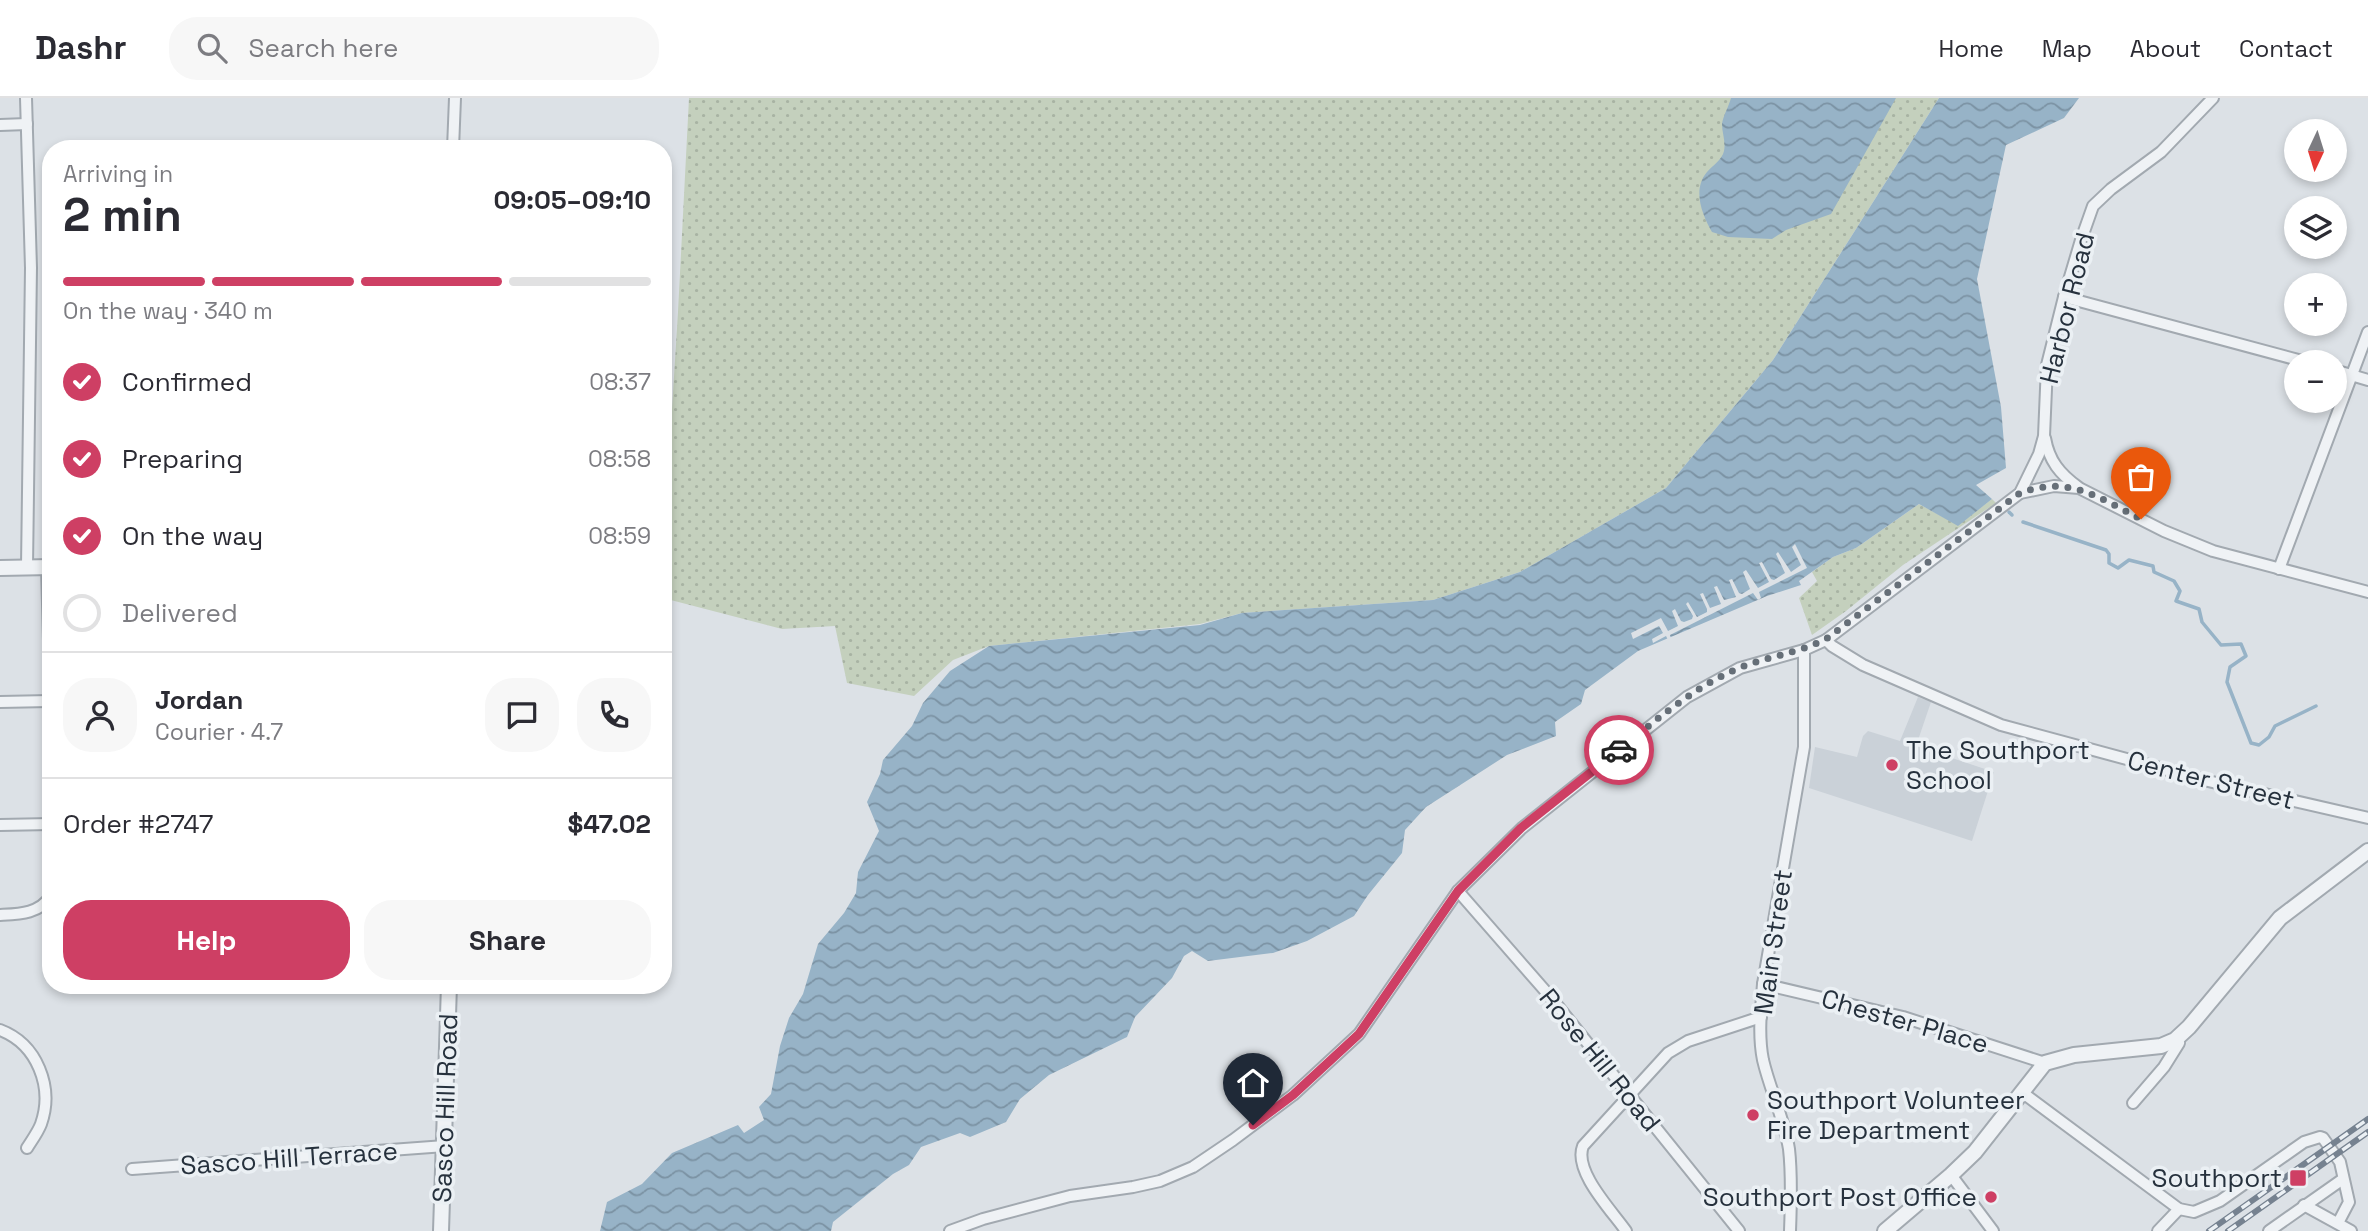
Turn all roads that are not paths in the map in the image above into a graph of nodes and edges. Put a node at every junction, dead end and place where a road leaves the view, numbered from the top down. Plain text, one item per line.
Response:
1 (26, 98) edge
2 (455, 98) edge
3 (2213, 98) edge
4 (0, 124) edge
5 (27, 124) junction
6 (453, 140) edge
7 (2064, 297) junction
8 (2368, 332) edge
9 (2284, 356) edge
10 (2347, 373) edge
11 (2351, 374) junction
12 (2368, 380) edge
13 (2045, 436) junction
14 (2079, 488) junction
15 (2020, 493) junction
16 (27, 567) junction
17 (42, 567) edge
18 (0, 568) edge
19 (2279, 569) junction
20 (2368, 592) edge
21 (1826, 639) junction
22 (1804, 650) junction
23 (42, 701) edge
24 (0, 702) edge
25 (2368, 818) edge
26 (42, 824) edge
27 (0, 825) edge
28 (2368, 851) edge
29 (1458, 891) junction
30 (42, 904) edge
31 (0, 915) edge
32 (1763, 984) junction
33 (449, 994) edge
34 (1761, 1017) junction
35 (0, 1030) edge
36 (2175, 1040) junction
37 (2046, 1063) junction
38 (2023, 1093) junction
39 (1629, 1095) junction
40 (2133, 1103) dead end
41 (445, 1146) junction
42 (27, 1148) dead end
43 (132, 1170) dead end
44 (1951, 1175) junction
45 (2343, 1179) junction
46 (2304, 1205) junction
47 (2179, 1209) junction
48 (2338, 1223) junction
49 (441, 1231) edge
50 (950, 1231) edge
51 (1626, 1231) edge
52 (1739, 1231) edge
53 (1790, 1231) edge
54 (1885, 1231) edge
55 (1993, 1231) edge
56 (2158, 1231) edge
57 (2269, 1231) edge
58 (2351, 1231) edge

1 - 5 street
2 - 6 street
3 - 7 street, Harbor Road
4 - 5 street
5 - 16 street
7 - 9 street
7 - 13 street, Harbor Road
8 - 11 street
10 - 11 street
11 - 12 street
11 - 19 street
13 - 14 street
13 - 15 street, Harbor Road
14 - 15 street
14 - 19 street
15 - 21 street, Harbor Road
16 - 17 street
16 - 18 street
19 - 20 street
21 - 22 street, Harbor Road
21 - 25 street, Center Street
22 - 29 street, Harbor Road
22 - 32 street, Main Street
23 - 24 street
26 - 27 street
28 - 36 street
29 - 39 street, Rose Hill Road
29 - 50 street, Harbor Road
30 - 31 street
32 - 34 street, Main Street
32 - 37 street, Chester Place
33 - 41 street, Sasco Hill Road
34 - 39 street
34 - 53 street, Main Street
35 - 42 street
36 - 37 street
36 - 40 street
37 - 38 street
38 - 44 street
38 - 47 street
39 - 51 street
39 - 52 street, Rose Hill Road
41 - 43 street, Sasco Hill Terrace
41 - 49 street, Sasco Hill Road
44 - 54 street
44 - 55 street
45 - 46 street
45 - 47 street
45 - 48 street
46 - 48 street
46 - 57 street
47 - 56 street
48 - 58 street

